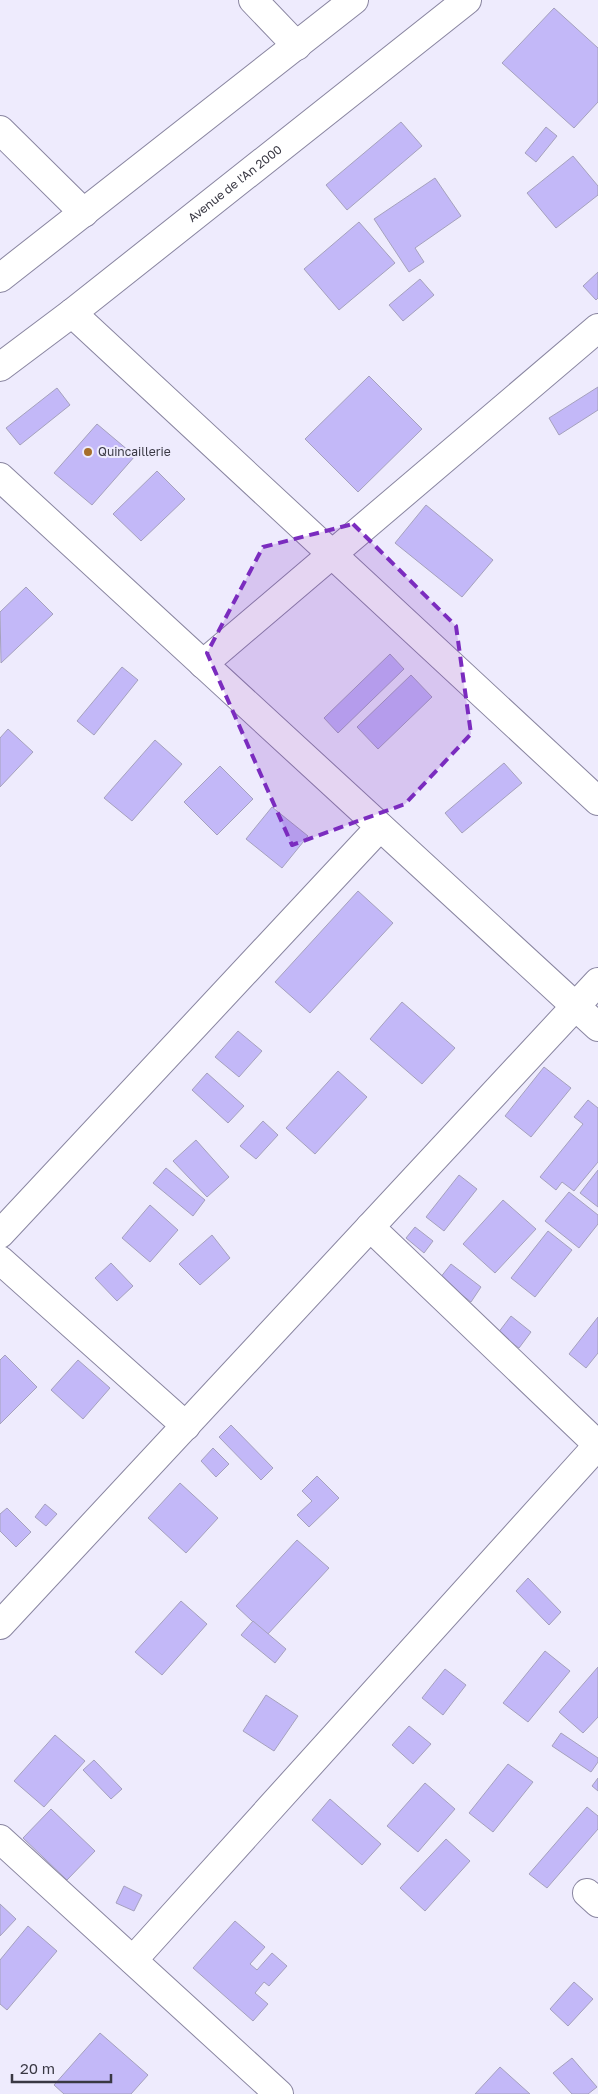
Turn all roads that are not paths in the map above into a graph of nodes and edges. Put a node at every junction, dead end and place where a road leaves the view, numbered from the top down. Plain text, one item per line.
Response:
1 (253, 0) edge
2 (354, 0) edge
3 (467, 0) edge
4 (297, 46) junction
5 (0, 130) edge
6 (84, 213) junction
7 (0, 278) edge
8 (72, 313) junction
9 (598, 328) edge
10 (0, 367) edge
11 (0, 477) edge
12 (332, 554) junction
13 (203, 664) junction
14 (598, 801) edge
15 (380, 827) junction
16 (598, 982) edge
17 (575, 1006) junction
18 (598, 1027) edge
19 (370, 1227) junction
20 (0, 1234) edge
21 (0, 1260) edge
22 (186, 1426) junction
23 (598, 1445) edge
24 (0, 1626) edge
25 (0, 1839) edge
26 (133, 1960) junction
27 (279, 2094) edge

1 - 4 street
2 - 4 street
3 - 8 street, Avenue de l'An 2000
4 - 6 street
5 - 6 street
6 - 7 street
8 - 10 street, Avenue de l'An 2000
8 - 12 street
9 - 12 street
11 - 13 street
12 - 13 street
12 - 14 street
13 - 15 street
15 - 17 street
15 - 20 street
16 - 17 street
17 - 18 street
17 - 19 street
19 - 22 street
19 - 23 street
21 - 22 street
22 - 24 street
23 - 26 street
25 - 26 street
26 - 27 street

